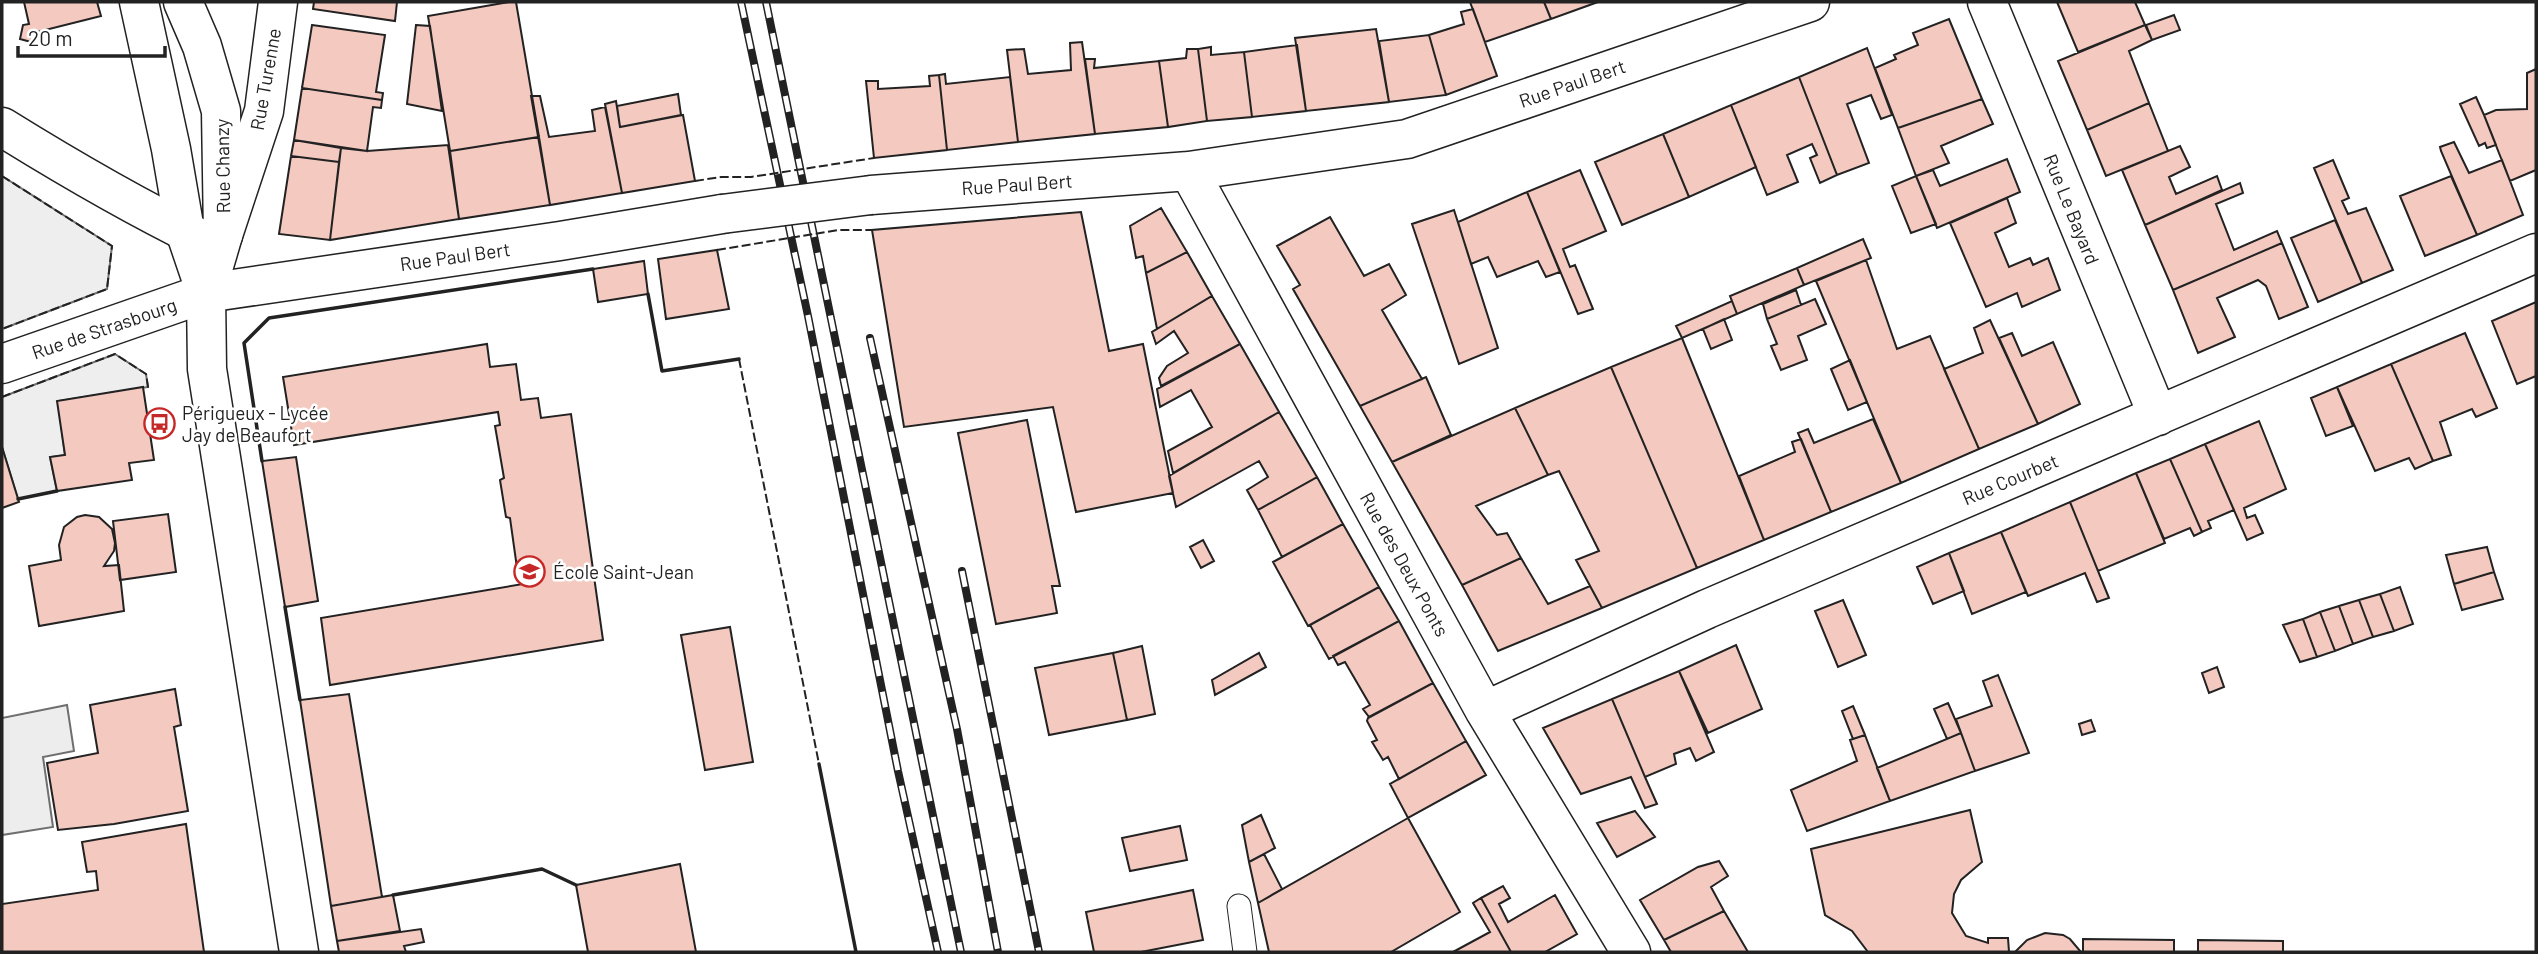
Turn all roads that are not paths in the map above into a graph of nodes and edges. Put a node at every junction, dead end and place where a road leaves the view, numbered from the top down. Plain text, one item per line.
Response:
1 (139, 2) edge
2 (183, 2) edge
3 (278, 2) edge
4 (1810, 2) edge
5 (1987, 2) edge
6 (2, 127) edge
7 (1189, 171) junction
8 (185, 231) junction
9 (223, 235) junction
10 (2536, 253) edge
11 (206, 293) junction
12 (2, 364) edge
13 (2158, 416) junction
14 (1485, 710) junction
15 (1239, 906) dead end
16 (299, 952) edge
17 (1245, 952) edge
18 (1631, 952) edge

1 - 8 street
2 - 9 street, Rue Chanzy
3 - 9 street, Rue Turenne
4 - 7 street, Rue Paul Bert
5 - 13 street, Rue Le Bayard
6 - 8 street
7 - 11 street, Rue Paul Bert, bridge
7 - 14 street, Rue des Deux Ponts
8 - 9 street
8 - 11 street
9 - 11 street, Rue Chanzy
10 - 13 street, Rue Courbet
11 - 12 street, Rue de Strasbourg
11 - 16 street
13 - 14 street, Rue Courbet
14 - 18 street, Rue des Deux Ponts
15 - 17 lane

